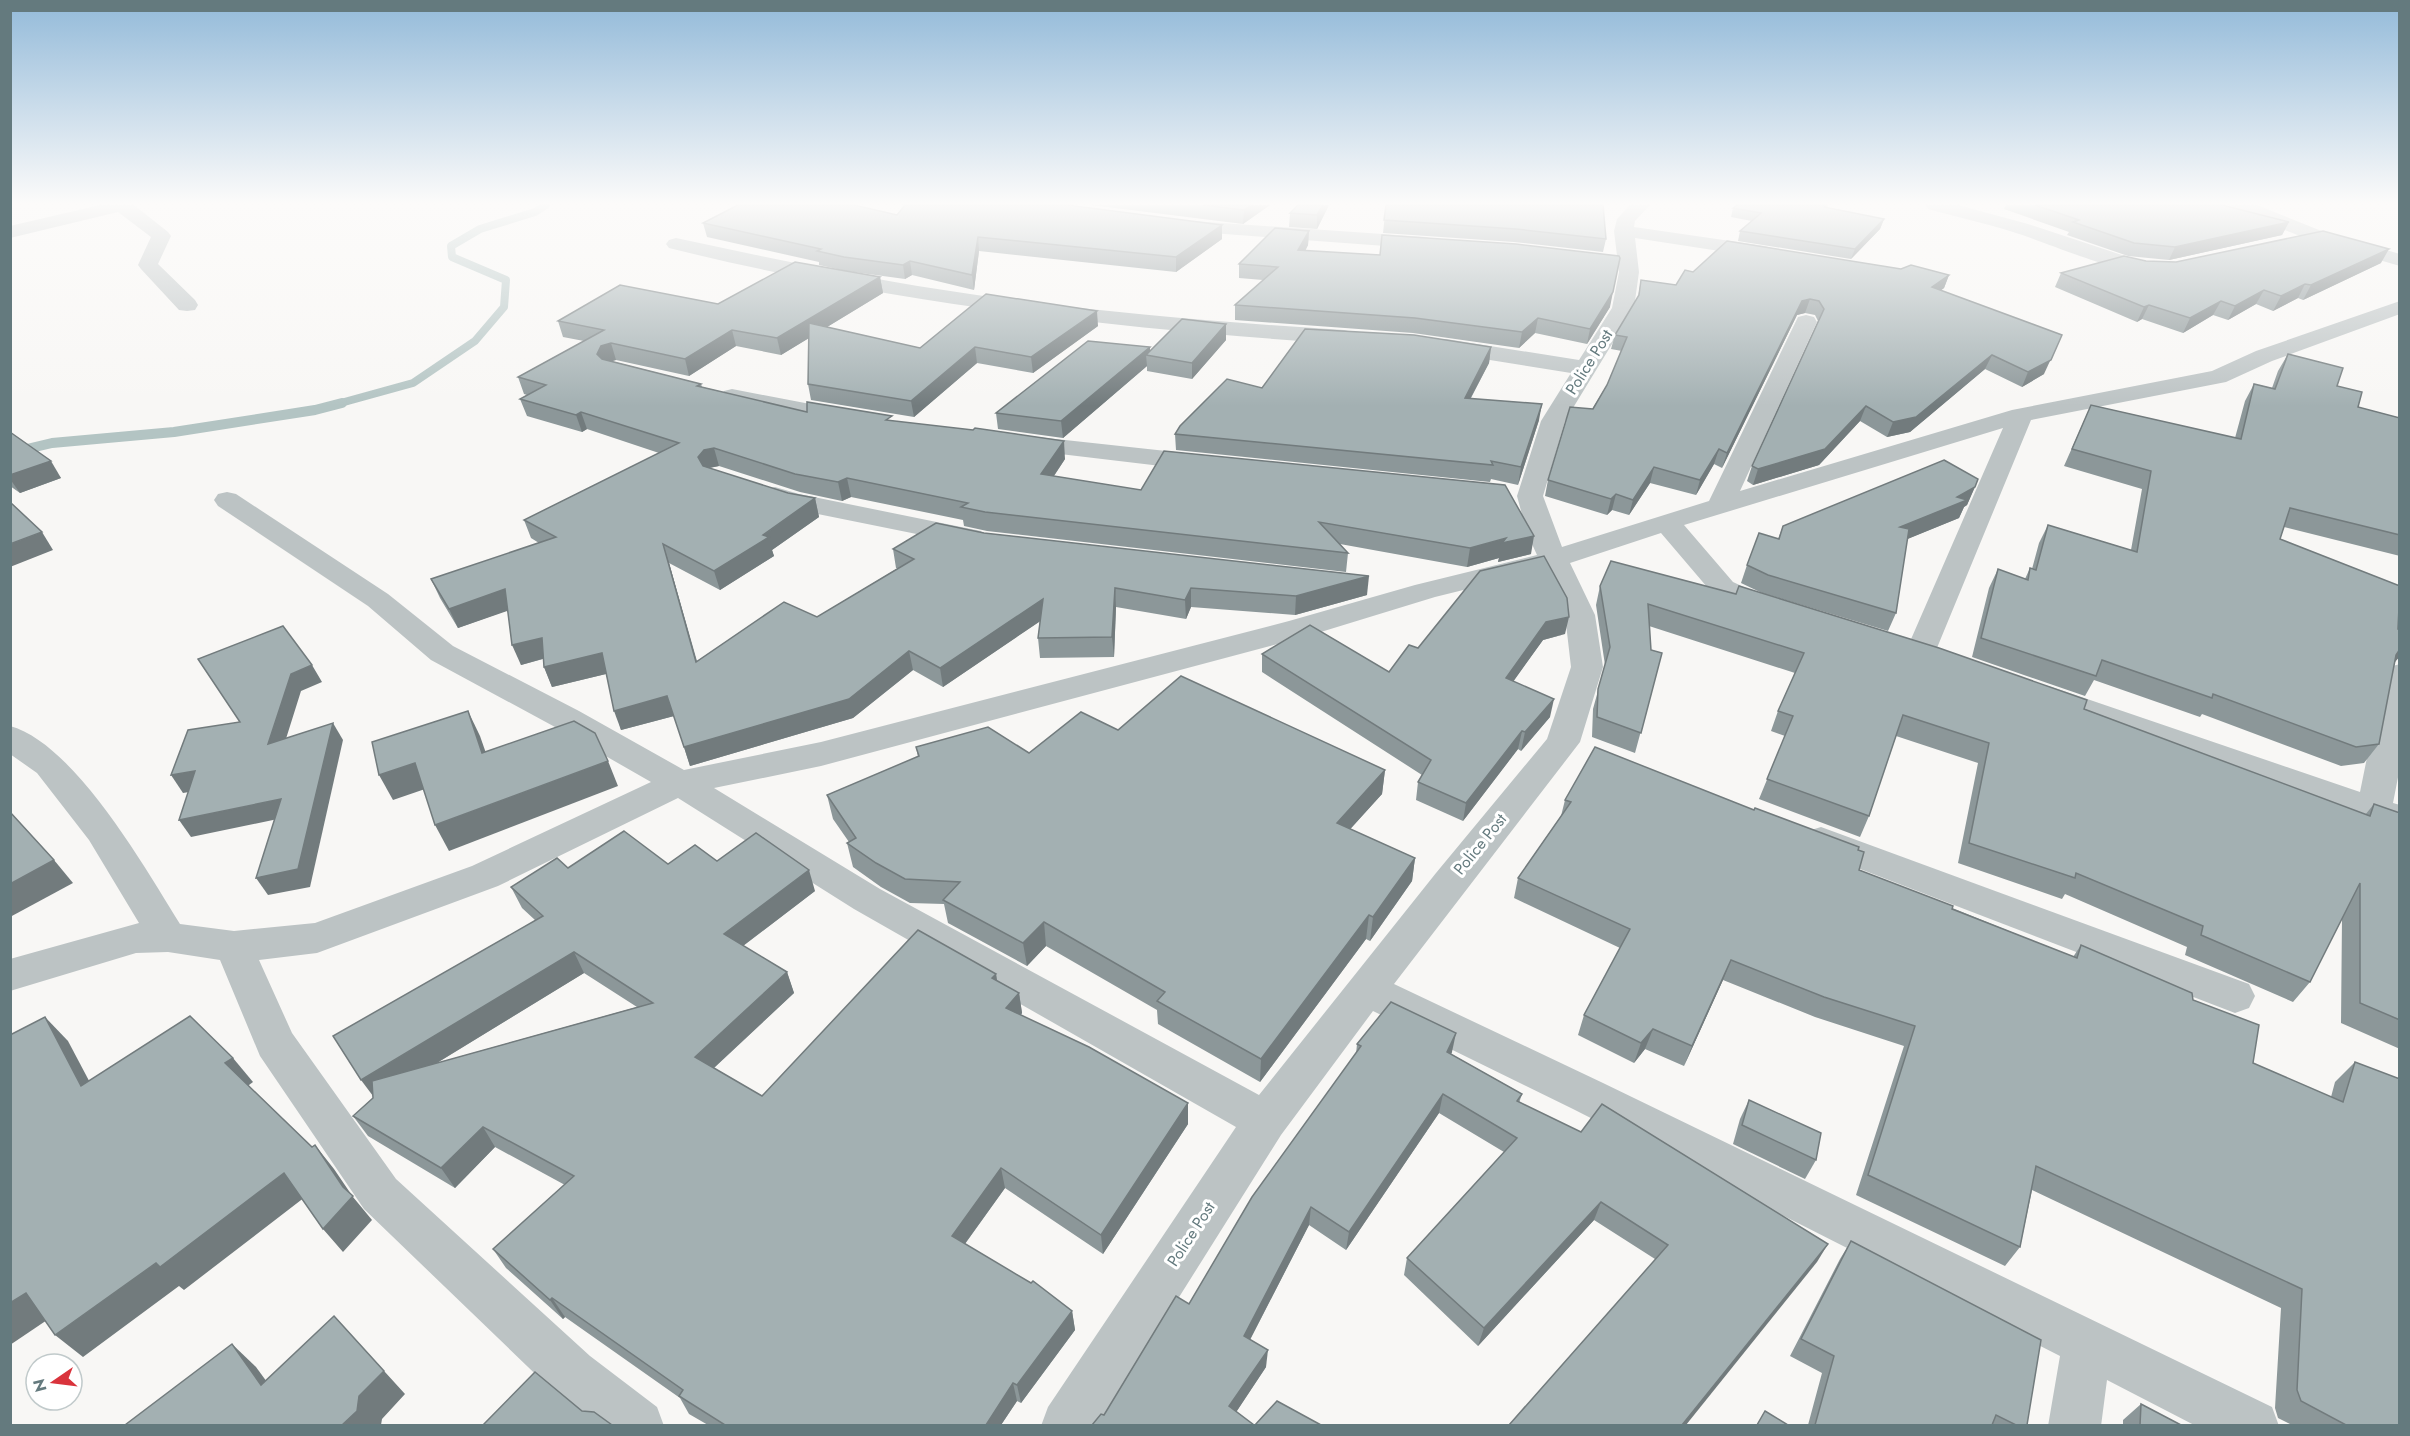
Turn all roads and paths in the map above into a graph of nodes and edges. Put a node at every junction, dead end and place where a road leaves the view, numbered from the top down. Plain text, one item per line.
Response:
1 (155, 272) edge
2 (812, 272) edge
3 (1629, 272) edge
4 (187, 305) dead end
5 (2394, 313) edge
6 (1806, 322) dead end
7 (1365, 338) edge
8 (1425, 343) edge
9 (1584, 368) junction
10 (714, 393) edge
11 (2021, 415) junction
12 (870, 421) edge
13 (992, 440) edge
14 (1227, 465) edge
15 (750, 487) edge
16 (227, 500) dead end
17 (1719, 507) junction
18 (1666, 522) junction
19 (998, 542) edge
20 (1554, 559) junction
21 (1356, 582) edge
22 (1425, 591) junction
23 (1808, 618) edge
24 (1953, 663) edge
25 (2400, 674) edge
26 (2019, 686) edge
27 (10, 737) edge
28 (1563, 742) junction
29 (1597, 755) edge
30 (680, 783) junction
31 (2387, 815) edge
32 (1787, 827) edge
33 (168, 937) junction
34 (234, 947) junction
35 (10, 975) edge
36 (1368, 990) junction
37 (2235, 996) dead end
38 (1265, 1121) junction
39 (2087, 1344) junction
40 (638, 1425) edge
41 (1067, 1425) edge
42 (2074, 1425) edge
43 (2253, 1425) edge

1 - 4 street
2 - 7 street
3 - 9 street, Police Post
5 - 11 street
6 - 17 street
8 - 9 street
9 - 20 street, Police Post
10 - 12 street
11 - 17 street
11 - 24 street
13 - 14 street
15 - 19 street
16 - 30 street
17 - 18 street
18 - 20 street
18 - 23 street
20 - 22 street
20 - 28 street, Police Post
21 - 22 street
22 - 30 street
25 - 31 street
26 - 31 street
27 - 33 street
28 - 29 street
28 - 36 street, Police Post
30 - 34 street
30 - 38 street
32 - 37 street
33 - 34 street
33 - 35 street
34 - 40 street
36 - 38 street, Police Post
36 - 39 street
38 - 41 street, Police Post
39 - 42 street
39 - 43 street

